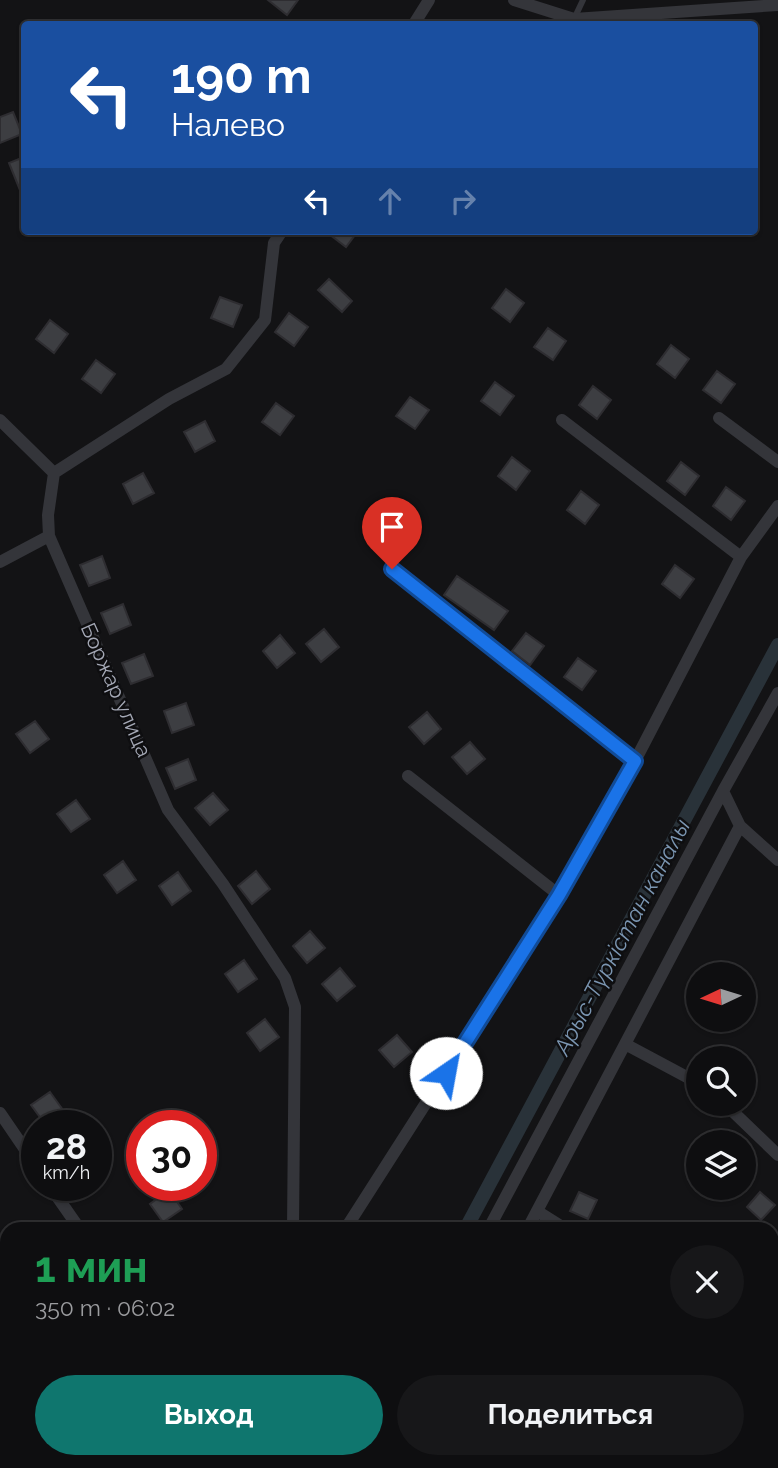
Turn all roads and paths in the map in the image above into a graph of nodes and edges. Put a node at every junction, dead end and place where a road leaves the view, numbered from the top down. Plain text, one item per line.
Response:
1 (429, 0) edge
2 (514, 0) edge
3 (583, 0) edge
4 (778, 5) edge
5 (574, 19) junction
6 (416, 21) edge
7 (279, 235) edge
8 (719, 418) dead end
9 (0, 420) edge
10 (562, 420) dead end
11 (778, 462) edge
12 (54, 473) junction
13 (778, 506) edge
14 (49, 536) junction
15 (741, 557) junction
16 (0, 562) edge
17 (392, 569) dead end
18 (778, 693) edge
19 (635, 761) junction
20 (408, 776) dead end
21 (723, 791) junction
22 (740, 826) junction
23 (778, 860) edge
24 (559, 895) junction
25 (625, 1044) junction
26 (686, 1077) edge
27 (0, 1113) edge
28 (737, 1116) edge
29 (21, 1144) edge
30 (778, 1155) edge
31 (60, 1201) edge
32 (537, 1211) junction
33 (75, 1222) edge
34 (293, 1222) edge
35 (350, 1222) edge
36 (492, 1222) edge
37 (531, 1222) edge
38 (554, 1222) edge

1 - 6 street
2 - 5 street
3 - 5 lane
4 - 5 street
7 - 12 street
8 - 11 street
9 - 12 street
10 - 15 street
12 - 14 street, Боржар улица
13 - 15 street
14 - 16 street
14 - 34 street, Боржар улица
15 - 19 street
17 - 19 street
18 - 21 street
19 - 24 street
20 - 24 street
21 - 22 street
21 - 36 street
22 - 23 street
22 - 25 street
24 - 35 street
25 - 26 street
25 - 32 street
27 - 29 street
28 - 30 street
31 - 33 street
32 - 37 street
32 - 38 street

